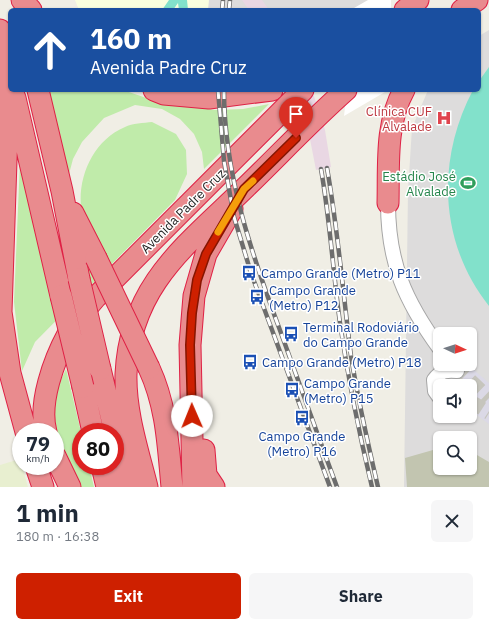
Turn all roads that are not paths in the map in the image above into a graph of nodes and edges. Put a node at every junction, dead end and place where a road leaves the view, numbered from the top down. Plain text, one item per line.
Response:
1 (22, 0) edge
2 (418, 0) edge
3 (477, 0) edge
4 (29, 8) edge
5 (408, 8) edge
6 (465, 8) edge
7 (471, 8) edge
8 (0, 30) edge
9 (8, 66) edge
10 (10, 92) edge
11 (14, 92) edge
12 (38, 92) edge
13 (159, 92) edge
14 (256, 92) edge
15 (301, 92) edge
16 (344, 92) edge
17 (403, 92) edge
18 (244, 189) junction
19 (62, 191) junction
20 (388, 203) joint
21 (68, 334) junction
22 (433, 339) edge
23 (444, 371) edge
24 (435, 379) edge
25 (191, 387) junction
26 (24, 423) edge
27 (26, 423) edge
28 (45, 423) edge
29 (92, 423) edge
30 (113, 423) edge
31 (124, 470) edge
32 (39, 475) edge
33 (64, 475) edge
34 (104, 475) edge
35 (43, 487) edge
36 (70, 487) edge
37 (107, 487) edge
38 (128, 487) edge
39 (147, 487) edge
40 (172, 487) edge
41 (193, 487) edge
42 (214, 487) edge

1 - 4 highway
2 - 5 highway
3 - 6 highway
3 - 7 highway
8 - 9 highway
10 - 26 highway
11 - 29 highway, bridge
12 - 19 highway
13 - 14 highway
15 - 21 highway, Avenida Padre Cruz
16 - 18 highway
17 - 20 highway
18 - 25 highway
18 - 39 highway
19 - 30 highway, bridge
19 - 40 highway, bridge
20 - 22 street
21 - 27 highway
21 - 28 highway
23 - 24 street
25 - 41 highway
25 - 42 highway
31 - 38 highway
32 - 35 highway
33 - 36 highway
34 - 37 highway

